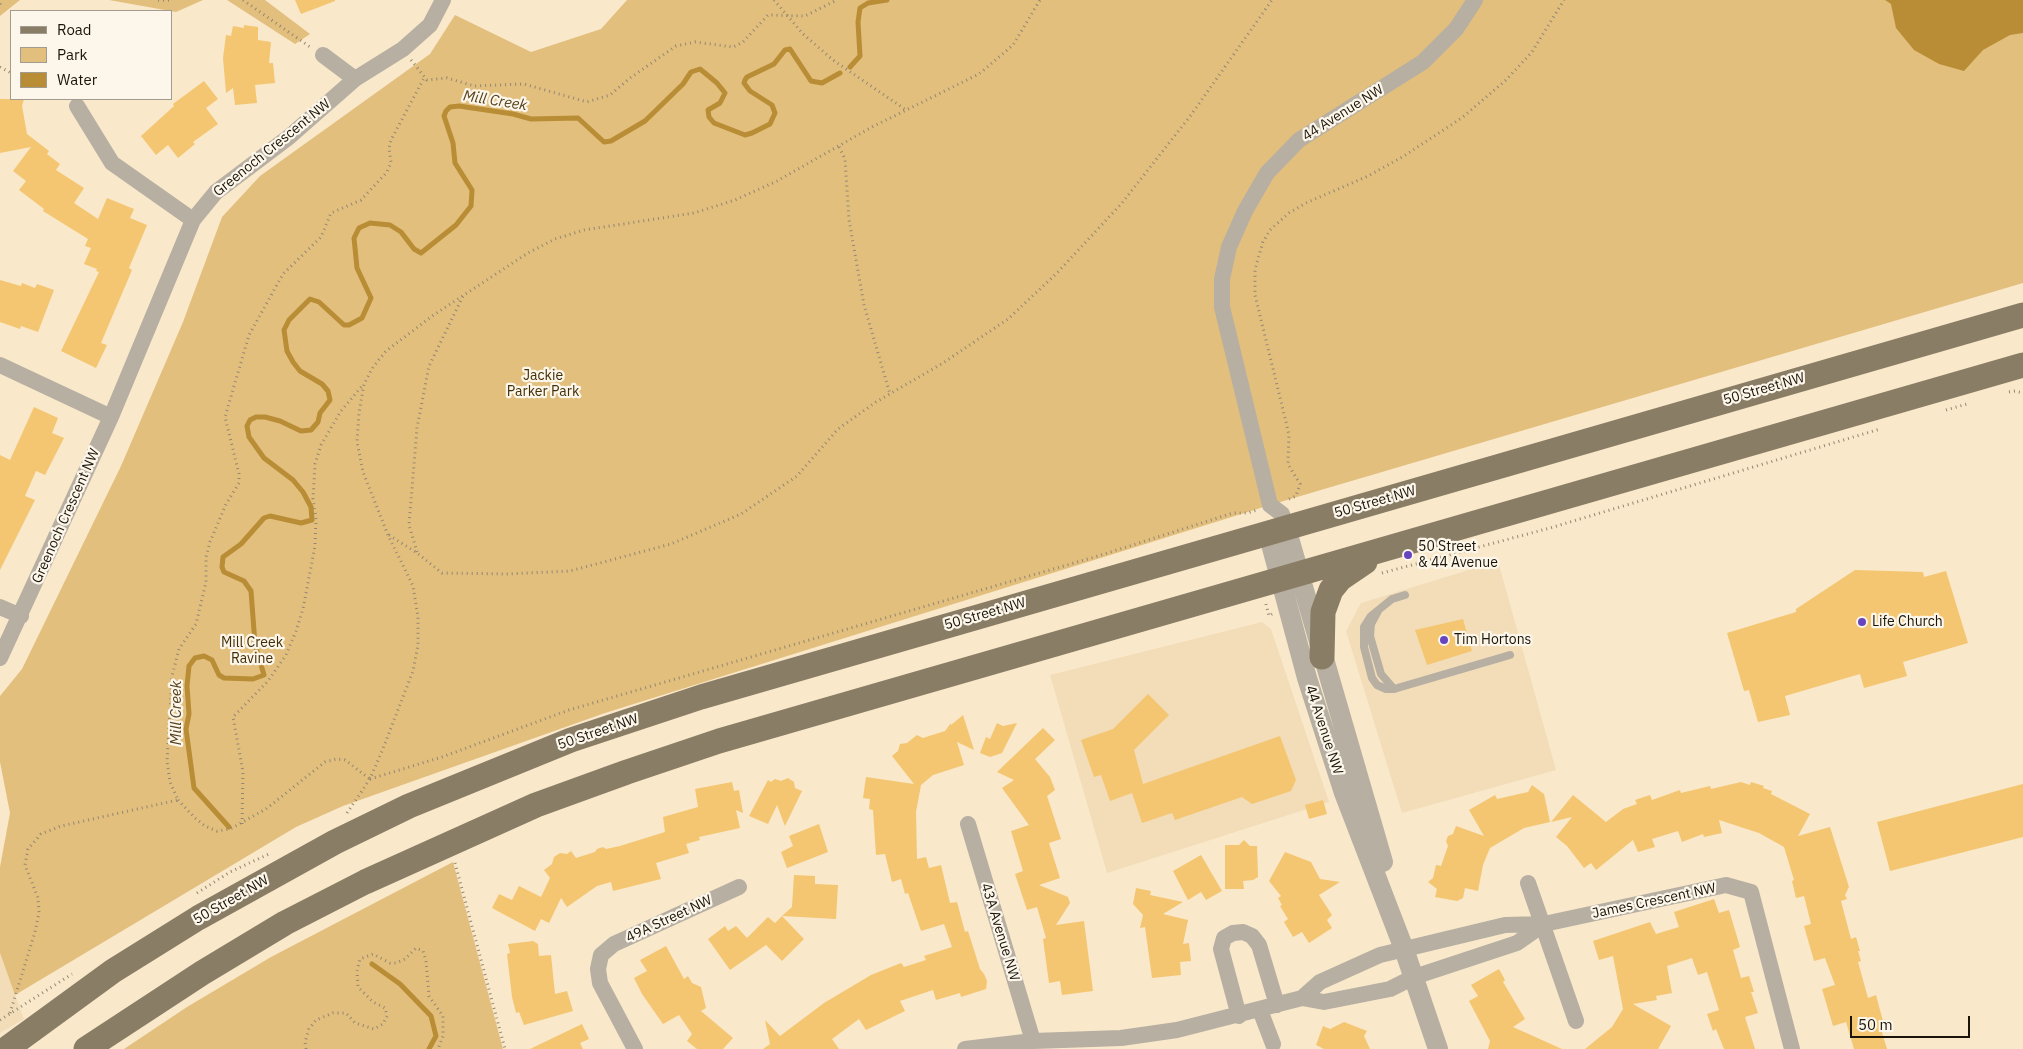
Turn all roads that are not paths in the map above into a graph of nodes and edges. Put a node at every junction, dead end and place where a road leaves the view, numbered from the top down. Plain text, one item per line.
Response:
1 (443, 0) edge
2 (1475, 0) edge
3 (322, 55) road end
4 (355, 80) junction
5 (77, 106) dead end
6 (193, 220) junction
7 (2023, 314) edge
8 (2023, 365) edge
9 (0, 366) edge
10 (111, 417) junction
11 (1277, 530) junction
12 (1384, 549) junction
13 (1290, 577) junction
14 (1405, 595) dead end
15 (0, 607) edge
16 (21, 616) junction
17 (1510, 655) dead end
18 (1322, 657) junction
19 (0, 658) edge
20 (968, 824) dead end
21 (1528, 883) dead end
22 (739, 887) dead end
23 (1544, 924) junction
24 (1404, 949) junction
25 (1414, 977) junction
26 (1302, 998) junction
27 (1277, 1005) junction
28 (1260, 1010) junction
29 (1239, 1016) junction
30 (1576, 1021) dead end
31 (1033, 1040) junction
32 (1272, 1044) dead end
33 (6, 1049) edge
34 (86, 1049) edge
35 (635, 1049) edge
36 (965, 1049) edge
37 (1438, 1049) edge
38 (1792, 1049) edge

1 - 4 street, Greenoch Crescent NW
2 - 11 street, 44 Avenue NW
3 - 4 street
4 - 6 street, Greenoch Crescent NW
5 - 6 street
6 - 10 street, Greenoch Crescent NW
7 - 11 main road, 50 Street NW
8 - 12 main road
9 - 10 street
10 - 16 street, Greenoch Crescent NW
11 - 13 street, 44 Avenue NW
11 - 33 main road, 50 Street NW
12 - 13 main road
12 - 18 main road
13 - 18 street, 44 Avenue NW
13 - 24 street, 44 Avenue NW
13 - 34 main road
14 - 17 lane
15 - 16 street
16 - 19 street, Greenoch Crescent NW
18 - 24 street, 44 Avenue NW
20 - 31 street, 43A Avenue NW
21 - 23 street
22 - 35 street, 49A Street NW
23 - 24 street, James Crescent NW
23 - 25 street, James Crescent NW
23 - 30 street
23 - 38 street, James Crescent NW
24 - 25 street, 44 Avenue NW
24 - 26 street, James Crescent NW
25 - 26 street, James Crescent NW
25 - 37 street, 44 Avenue NW
26 - 27 street
27 - 28 street
27 - 29 street
28 - 29 street
28 - 32 street
29 - 31 street
31 - 36 street

